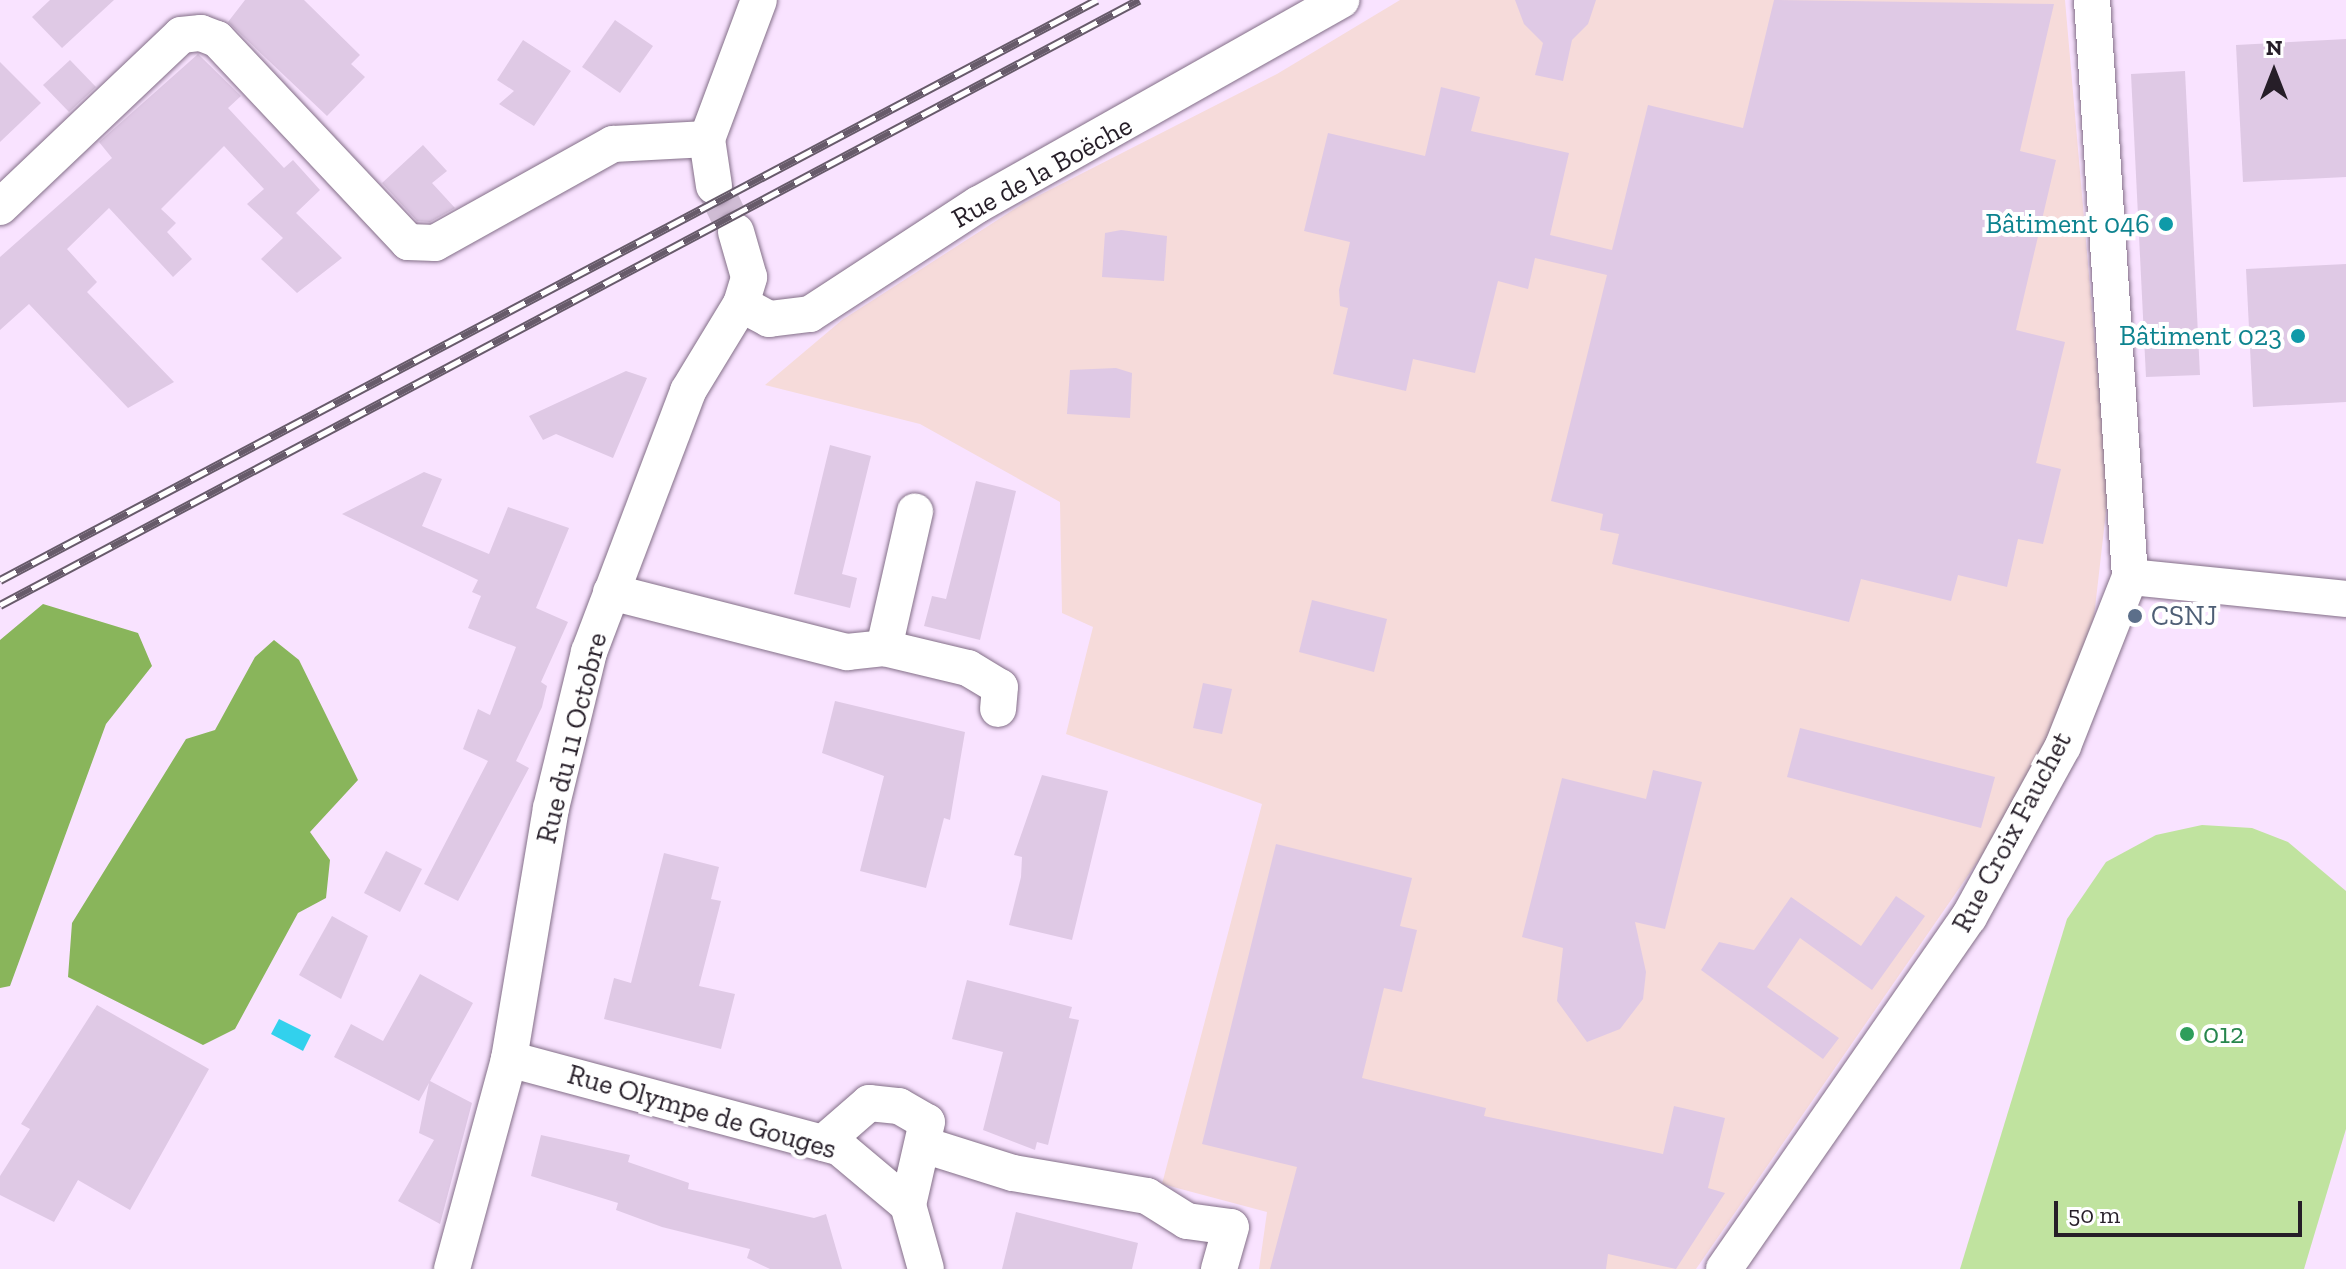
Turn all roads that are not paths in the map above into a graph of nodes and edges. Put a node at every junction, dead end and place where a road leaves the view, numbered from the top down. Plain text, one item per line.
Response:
1 (759, 0) edge
2 (1341, 0) edge
3 (2092, 0) edge
4 (707, 139) junction
5 (714, 186) tunnel mouth
6 (0, 207) edge
7 (736, 232) tunnel mouth
8 (741, 304) junction
9 (915, 511) dead end
10 (2130, 577) junction
11 (611, 592) junction
12 (2346, 599) edge
13 (884, 648) junction
14 (998, 709) dead end
15 (509, 1059) junction
16 (823, 1143) junction
17 (924, 1145) junction
18 (908, 1205) junction
19 (452, 1269) edge
20 (926, 1269) edge
21 (1219, 1269) edge
22 (1724, 1269) edge

1 - 4 street
2 - 8 street, Rue de la Boëche
3 - 10 street, Rue Croix Fauchet
4 - 5 street
4 - 6 street
7 - 8 street, Rue du 11 Octobre
8 - 11 street, Rue du 11 Octobre
9 - 13 street
10 - 12 street
10 - 22 street, Rue Croix Fauchet
11 - 13 street
11 - 15 street, Rue du 11 Octobre
13 - 14 street
15 - 16 street, Rue Olympe de Gouges
15 - 19 street, Rue du 11 Octobre
16 - 17 street
16 - 18 street, Rue Olympe de Gouges
17 - 18 street
17 - 21 street
18 - 20 street

